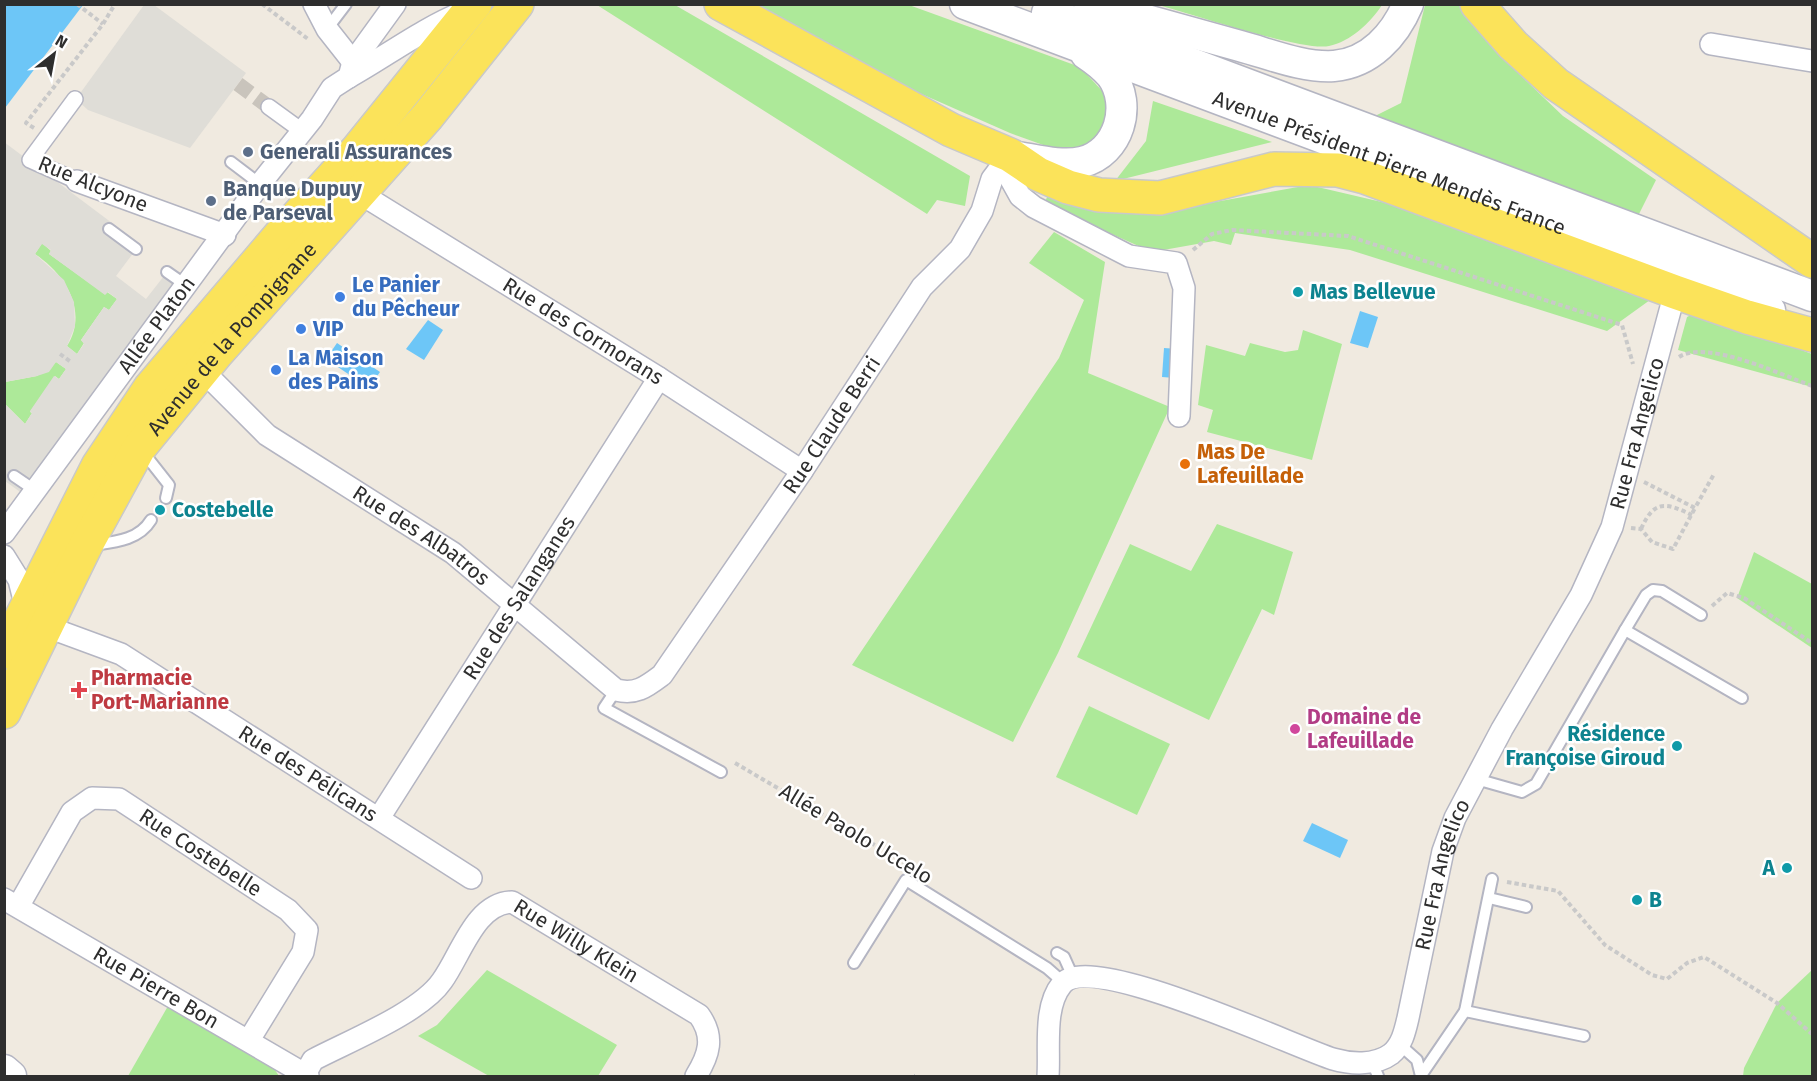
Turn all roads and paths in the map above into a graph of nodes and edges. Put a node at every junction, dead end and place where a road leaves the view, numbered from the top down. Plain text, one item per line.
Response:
1 (115, 4) edge
2 (314, 4) edge
3 (346, 4) edge
4 (395, 4) edge
5 (517, 4) edge
6 (721, 4) edge
7 (965, 4) edge
8 (1024, 4) edge
9 (1089, 4) edge
10 (1408, 4) edge
11 (1477, 4) edge
12 (79, 6) edge
13 (473, 7) edge
14 (104, 24) junction
15 (327, 29) junction
16 (1711, 44) dead end
17 (1074, 45) junction
18 (1812, 61) edge
19 (351, 69) junction
20 (75, 99) dead end
21 (269, 107) tunnel mouth
22 (26, 123) dead end
23 (307, 125) junction
24 (1010, 155) junction
25 (231, 162) dead end
26 (77, 181) joint
27 (260, 184) junction
28 (361, 194) junction
29 (109, 229) dead end
30 (225, 235) junction
31 (136, 249) dead end
32 (1812, 261) edge
33 (1176, 263) junction
34 (167, 272) dead end
35 (187, 286) junction
36 (1675, 292) junction
37 (1812, 296) edge
38 (1812, 327) edge
39 (1812, 335) edge
40 (60, 354) dead end
41 (1656, 356) junction
42 (71, 362) dead end
43 (202, 370) junction
44 (659, 378) junction
45 (1812, 386) edge
46 (1179, 416) dead end
47 (139, 448) junction
48 (802, 471) junction
49 (1626, 474) junction
50 (1714, 474) dead end
51 (14, 476) dead end
52 (36, 491) junction
53 (166, 498) dead end
54 (1695, 508) junction
55 (1692, 515) junction
56 (152, 520) dead end
57 (1612, 527) junction
58 (1641, 529) junction
59 (4, 533) edge
60 (85, 547) junction
61 (4, 556) edge
62 (514, 605) junction
63 (1701, 615) joint
64 (36, 617) junction
65 (1625, 630) junction
66 (1812, 643) edge
67 (4, 652) edge
68 (616, 690) junction
69 (1742, 698) dead end
70 (4, 712) edge
71 (732, 761) dead end
72 (722, 772) dead end
73 (1476, 778) junction
74 (379, 818) junction
75 (915, 869) dead end
76 (471, 878) dead end
77 (1492, 879) joint
78 (1489, 898) junction
79 (12, 902) edge
80 (1526, 907) dead end
81 (1057, 953) dead end
82 (854, 963) dead end
83 (1068, 979) junction
84 (1465, 1011) junction
85 (1812, 1034) edge
86 (1584, 1036) dead end
87 (249, 1040) junction
88 (1399, 1044) junction
89 (1369, 1069) edge
90 (4, 1070) edge
91 (1422, 1075) edge
92 (306, 1076) edge
93 (11, 1077) edge
94 (696, 1077) edge
95 (1048, 1077) edge

1 - 14 path
2 - 15 street
3 - 15 lane
4 - 19 street
5 - 28 main road, Avenue de la Pompignane
6 - 24 main road
7 - 17 main road, Avenue Président Pierre Mendès France
8 - 37 main road, Avenue Président Pierre Mendès France
9 - 10 main road
11 - 32 main road
12 - 14 path
13 - 19 street, Avenue de la Pompignane
13 - 64 main road, Avenue de la Pompignane
14 - 22 path
15 - 19 street
16 - 18 street
17 - 24 main road
17 - 38 main road, Avenue Président Pierre Mendès France
19 - 23 street, Allée Platon
20 - 26 street, Rue Alcyone
21 - 23 street
23 - 27 street, Allée Platon
24 - 33 street
24 - 36 main road
24 - 48 street, Rue Claude Berri
25 - 27 lane
26 - 30 street, Rue Alcyone
27 - 30 street, Allée Platon
28 - 43 main road, Avenue de la Pompignane
28 - 44 street, Rue des Cormorans
29 - 31 lane
30 - 35 street, Allée Platon
33 - 41 path
33 - 46 street
34 - 35 lane
35 - 52 street, Allée Platon
36 - 39 main road
36 - 41 street, Rue Fra Angelico
40 - 42 path
41 - 45 path
41 - 49 street, Rue Fra Angelico
43 - 47 main road, Avenue de la Pompignane
43 - 62 street, Rue des Albatros
44 - 48 street, Rue des Cormorans
44 - 62 street, Rue des Salanganes
47 - 53 lane
47 - 60 main road, Avenue de la Pompignane
48 - 68 street, Rue Claude Berri
49 - 54 path
49 - 57 street, Rue Fra Angelico
50 - 54 path
51 - 52 lane
52 - 59 street, Allée Platon
54 - 55 path
55 - 58 path
55 - 58 path
56 - 60 lane
57 - 58 path
57 - 73 street, Rue Fra Angelico
60 - 64 main road, Avenue de la Pompignane
61 - 64 street
62 - 68 street, Rue des Albatros
62 - 74 street, Rue des Salanganes
63 - 65 lane
63 - 66 path
64 - 67 main road, Avenue de la Pompignane
64 - 70 main road, Avenue de la Pompignane
64 - 74 street, Rue des Pélicans
65 - 69 lane
65 - 73 lane
68 - 72 lane
71 - 75 path, Allée Paolo Uccelo
73 - 88 street, Rue Fra Angelico
74 - 76 street, Rue des Pélicans
77 - 78 lane
77 - 85 path
78 - 80 lane
78 - 84 lane
79 - 87 street, Rue Pierre Bon
79 - 87 street, Rue Costebelle
81 - 83 lane
82 - 83 lane
83 - 89 street
83 - 95 street
84 - 86 lane
84 - 91 lane
87 - 92 street, Rue Pierre Bon
88 - 89 street
88 - 91 lane
90 - 93 main road
92 - 94 street, Rue Willy Klein

